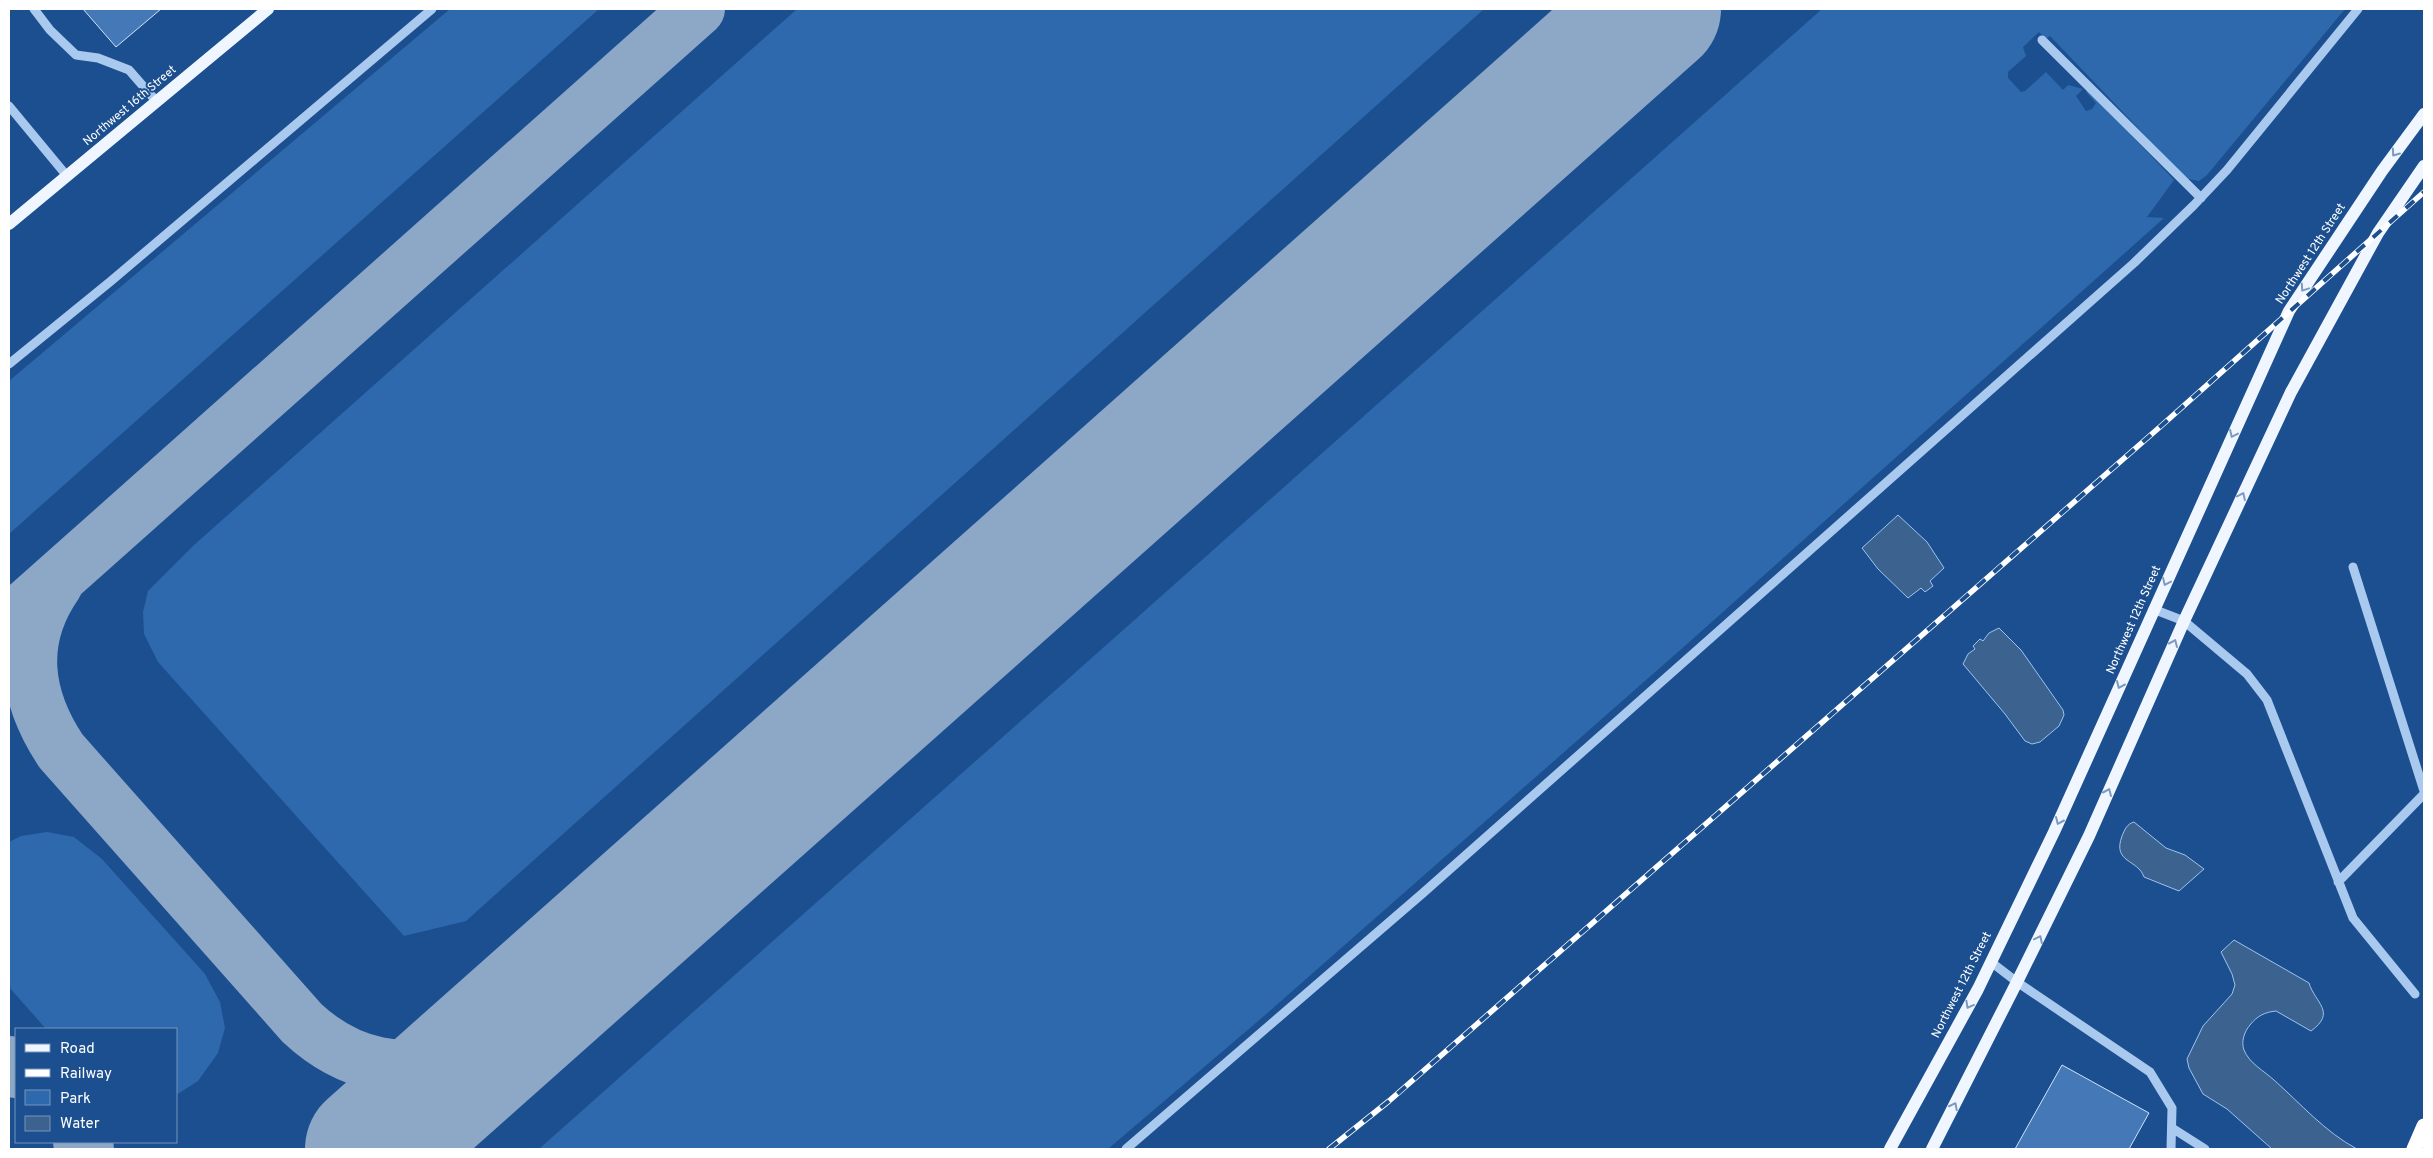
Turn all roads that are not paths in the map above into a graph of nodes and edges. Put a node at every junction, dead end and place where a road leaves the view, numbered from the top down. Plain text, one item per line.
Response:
1 (34, 9) edge
2 (268, 9) edge
3 (432, 9) edge
4 (2358, 9) edge
5 (2042, 40) dead end
6 (157, 102) junction
7 (9, 106) edge
8 (2424, 114) edge
9 (2424, 166) edge
10 (67, 176) junction
11 (2201, 198) junction
12 (9, 224) edge
13 (9, 364) edge
14 (2353, 567) dead end
15 (2154, 609) junction
16 (2184, 621) junction
17 (2424, 793) edge
18 (2338, 882) junction
19 (1991, 962) junction
20 (2017, 982) junction
21 (2415, 994) dead end
22 (2424, 1126) edge
23 (2172, 1128) junction
24 (1126, 1149) edge
25 (1890, 1149) edge
26 (1932, 1149) edge
27 (2171, 1149) edge
28 (2205, 1149) edge
29 (2414, 1149) edge

1 - 6 street
2 - 6 main road, Northwest 16th Street
3 - 13 street
4 - 11 street
5 - 11 street
6 - 10 main road, Northwest 16th Street
7 - 10 street
8 -> 15 main road, Northwest 12th Street
16 -> 9 main road
10 - 12 main road, Northwest 16th Street
11 - 24 street
14 - 17 street
15 - 16 street
15 -> 19 main road, Northwest 12th Street
16 - 18 street
20 -> 16 main road
17 - 18 street
18 - 21 street
19 - 20 street
19 -> 25 main road, Northwest 12th Street
20 - 23 street
26 -> 20 main road
22 - 29 highway
23 - 27 street
23 - 28 street

